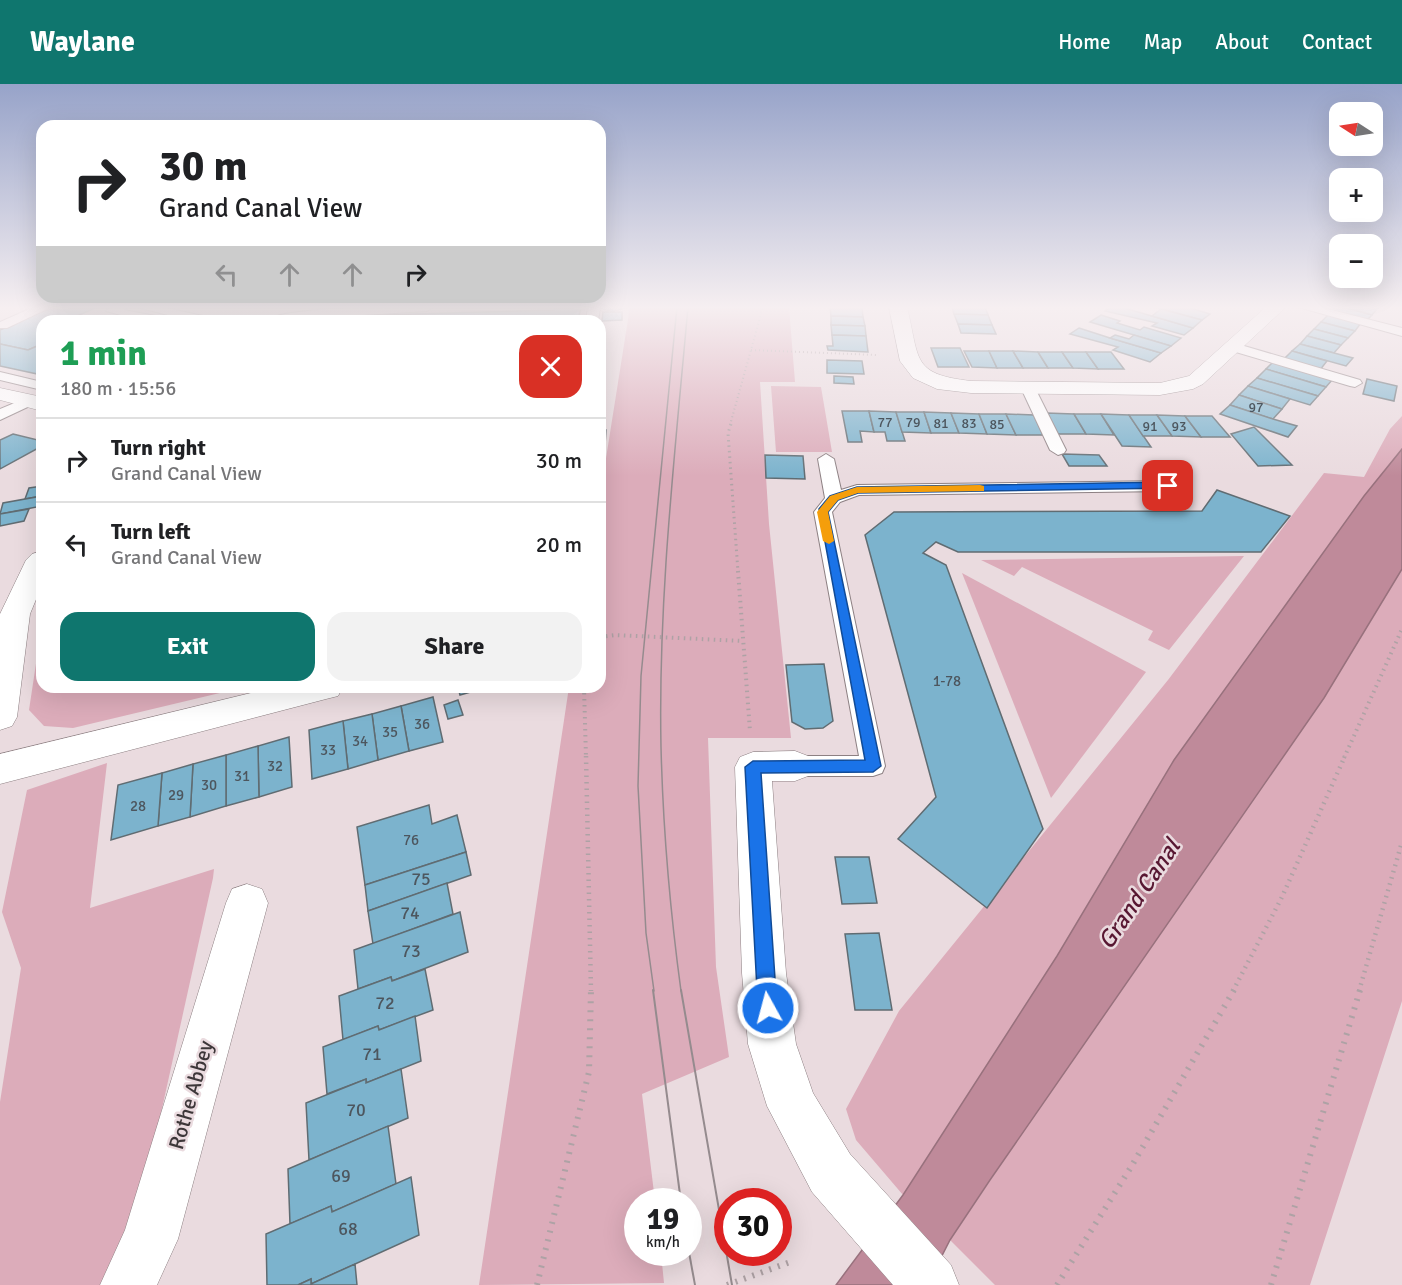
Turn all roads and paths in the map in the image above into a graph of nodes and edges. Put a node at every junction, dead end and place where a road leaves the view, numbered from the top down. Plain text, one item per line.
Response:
1 (747, 363) edge
2 (911, 363) edge
3 (1214, 363) edge
4 (1288, 363) edge
5 (0, 376) edge
6 (1355, 383) dead end
7 (1028, 388) junction
8 (0, 394) edge
9 (36, 396) edge
10 (36, 397) edge
11 (36, 398) edge
12 (0, 415) edge
13 (1058, 450) dead end
14 (826, 459) dead end
15 (1168, 486) dead end
16 (834, 498) junction
17 (36, 566) edge
18 (1402, 629) edge
19 (606, 636) edge
20 (743, 641) junction
21 (302, 693) edge
22 (584, 693) edge
23 (0, 717) edge
24 (774, 767) junction
25 (0, 769) edge
26 (1402, 842) edge
27 (247, 903) dead end
28 (793, 1261) dead end
29 (128, 1285) edge
30 (537, 1285) edge
31 (727, 1285) edge
32 (931, 1285) edge
33 (1057, 1285) edge
34 (1271, 1285) edge

1 - 20 path
2 - 7 street
3 - 7 street
4 - 6 lane
5 - 9 lane
7 - 13 lane
8 - 10 street
11 - 12 lane
14 - 16 lane
15 - 16 lane
16 - 24 lane
17 - 23 street
18 - 33 path
19 - 20 path
20 - 24 path
21 - 25 street
22 - 30 path
24 - 32 street
26 - 34 path
27 - 29 street, Rothe Abbey
28 - 31 path

